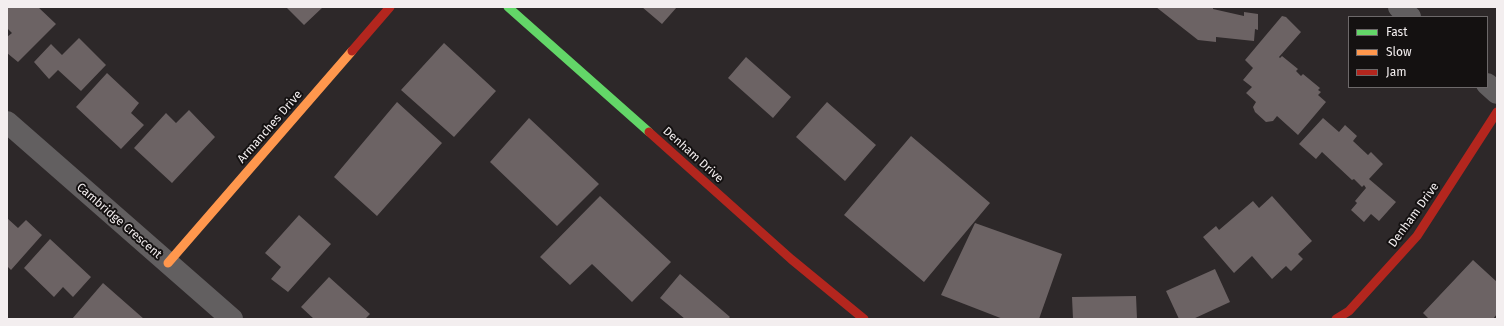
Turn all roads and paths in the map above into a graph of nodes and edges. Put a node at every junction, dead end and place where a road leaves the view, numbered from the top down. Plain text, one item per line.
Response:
1 (390, 7) edge
2 (508, 7) edge
3 (1399, 7) edge
4 (1409, 16) edge
5 (1488, 85) edge
6 (1497, 93) edge
7 (1497, 112) edge
8 (7, 122) edge
9 (168, 263) junction
10 (232, 319) edge
11 (864, 319) edge
12 (1336, 319) edge

1 - 9 street, Armanches Drive
2 - 11 street, Denham Drive
3 - 4 street
5 - 6 street
7 - 12 street, Denham Drive
8 - 9 street, Cambridge Crescent
9 - 10 street, Cambridge Crescent

